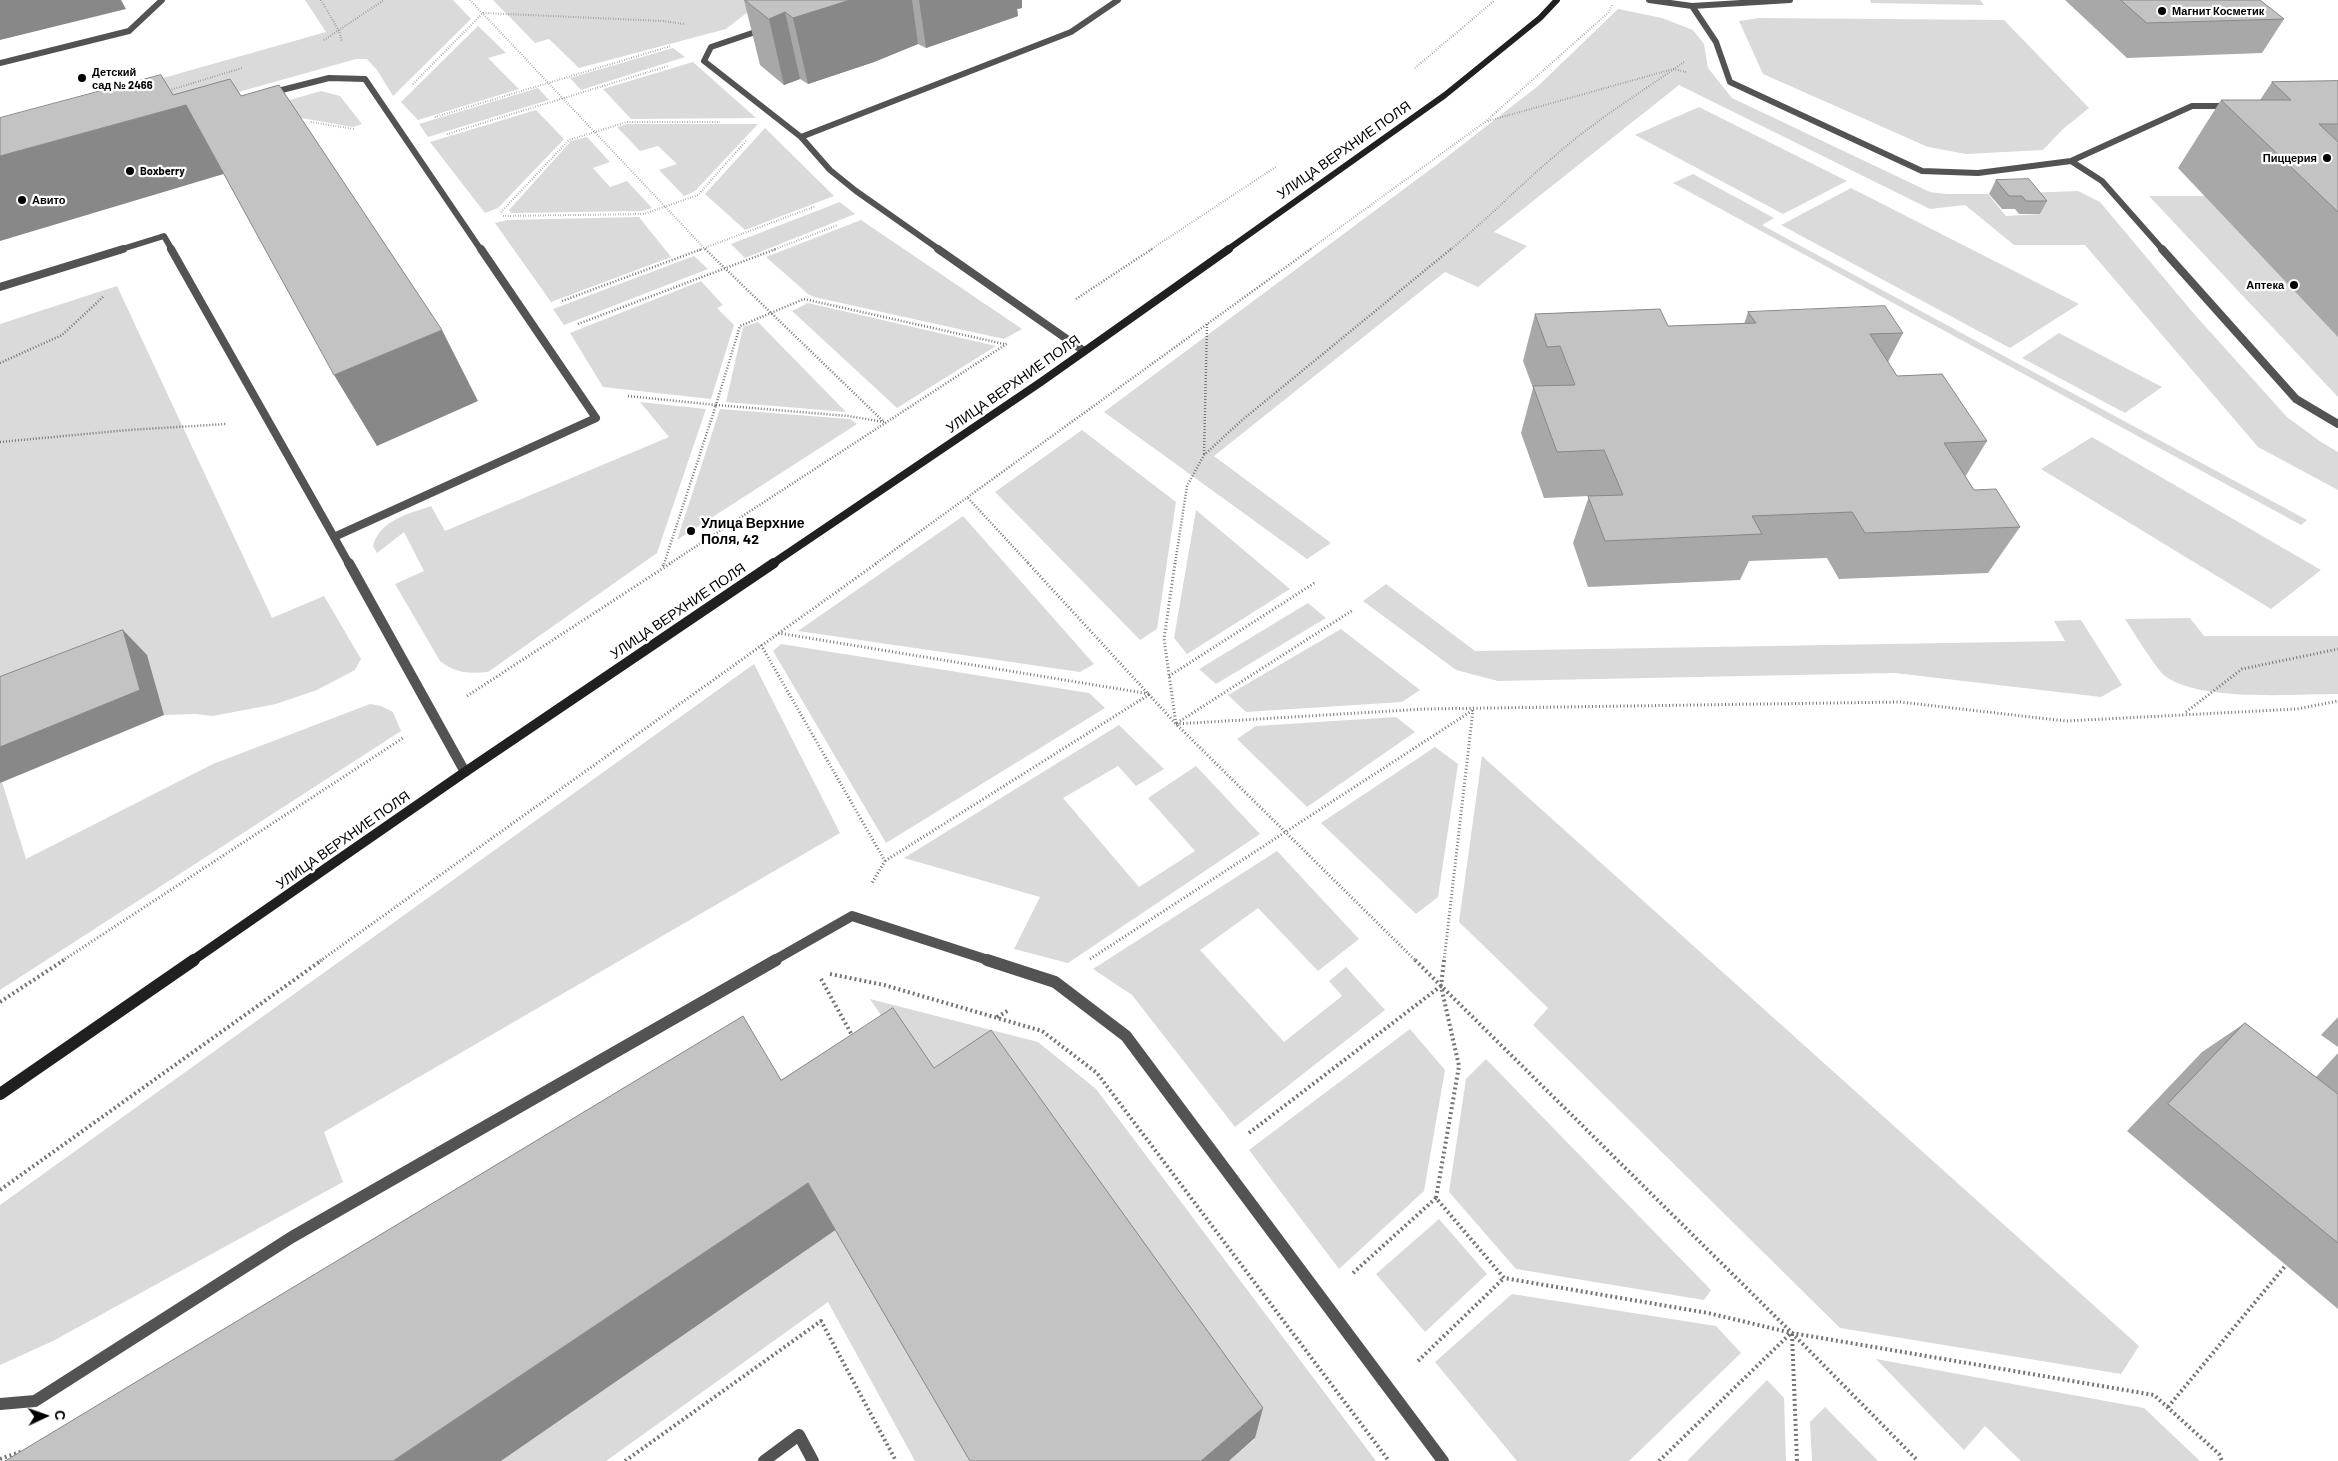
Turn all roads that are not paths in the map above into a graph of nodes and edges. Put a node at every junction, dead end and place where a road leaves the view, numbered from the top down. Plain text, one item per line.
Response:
1 (162, 0) edge
2 (1118, 0) edge
3 (1557, 0) edge
4 (1649, 0) edge
5 (1790, 0) edge
6 (1692, 6) junction
7 (769, 27) dead end
8 (0, 63) edge
9 (265, 94) edge
10 (2239, 105) edge
11 (801, 136) junction
12 (2071, 161) junction
13 (0, 287) edge
14 (1084, 351) junction
15 (2338, 424) edge
16 (334, 538) junction
17 (465, 772) junction
18 (0, 1094) edge
19 (0, 1404) edge
20 (764, 1461) edge
21 (813, 1461) edge
22 (1443, 1461) edge

1 - 8 lane
2 - 11 lane
3 - 14 street, УЛИЦА ВЕРХНИЕ ПОЛЯ
4 - 6 lane
5 - 6 lane
6 - 12 lane
7 - 11 lane
9 - 16 lane
10 - 12 lane
11 - 14 lane
12 - 15 lane
13 - 16 lane
14 - 17 street, УЛИЦА ВЕРХНИЕ ПОЛЯ
16 - 17 lane
17 - 18 street, УЛИЦА ВЕРХНИЕ ПОЛЯ
19 - 22 lane
20 - 21 lane

